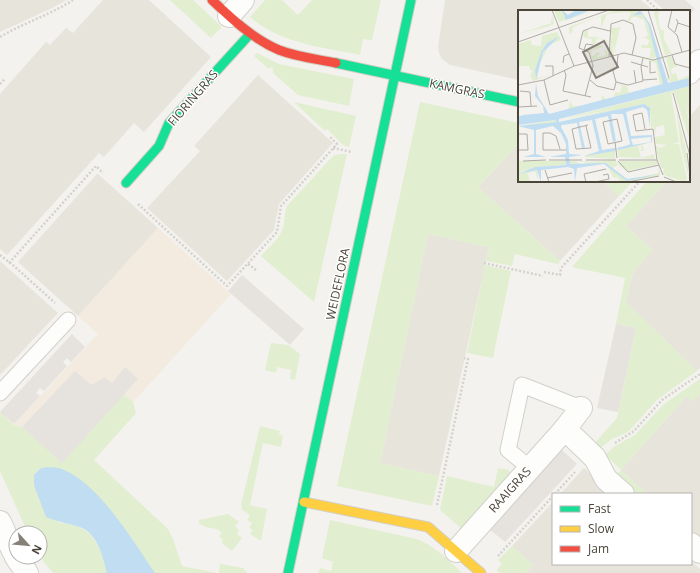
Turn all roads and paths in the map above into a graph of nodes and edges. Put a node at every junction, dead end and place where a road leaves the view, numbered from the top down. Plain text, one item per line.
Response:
1 (73, 0) edge
2 (212, 0) edge
3 (411, 0) edge
4 (647, 0) edge
5 (236, 8) edge
6 (658, 10) edge
7 (250, 34) junction
8 (0, 36) edge
9 (700, 61) edge
10 (690, 72) edge
11 (395, 75) junction
12 (5, 79) dead end
13 (0, 84) edge
14 (518, 102) edge
15 (329, 136) dead end
16 (333, 148) junction
17 (353, 152) dead end
18 (106, 175) dead end
19 (639, 182) edge
20 (126, 183) dead end
21 (133, 200) dead end
22 (0, 255) edge
23 (9, 263) junction
24 (484, 263) dead end
25 (248, 264) junction
26 (256, 270) dead end
27 (544, 272) dead end
28 (543, 276) dead end
29 (55, 304) dead end
30 (68, 320) dead end
31 (464, 358) dead end
32 (700, 374) edge
33 (0, 393) edge
34 (581, 408) joint
35 (565, 429) junction
36 (595, 458) junction
37 (530, 468) junction
38 (622, 493) edge
39 (552, 497) edge
40 (304, 502) junction
41 (436, 508) dead end
42 (0, 522) edge
43 (8, 540) edge
44 (692, 545) edge
45 (456, 551) junction
46 (700, 552) edge
47 (493, 560) dead end
48 (288, 573) edge
49 (481, 573) edge

1 - 8 path
2 - 5 street
3 - 11 street, WEIDEFLORA
4 - 6 path
5 - 7 street
7 - 11 street
7 - 20 street, FIORINGRAS
9 - 10 street
11 - 14 street, KAMGRAS
11 - 40 street, WEIDEFLORA
12 - 13 path
15 - 16 path
16 - 17 path
16 - 25 path
18 - 23 path
19 - 27 path
21 - 25 path
22 - 23 path
23 - 29 path
24 - 28 path
25 - 26 path
30 - 33 lane
31 - 41 path
32 - 36 path
34 - 35 street, RAAIGRAS
34 - 37 lane
35 - 36 street
35 - 37 street, RAAIGRAS
36 - 38 street
37 - 45 street, RAAIGRAS
39 - 47 path
40 - 45 street
40 - 48 street, WEIDEFLORA
42 - 43 street
44 - 46 street
45 - 49 street

